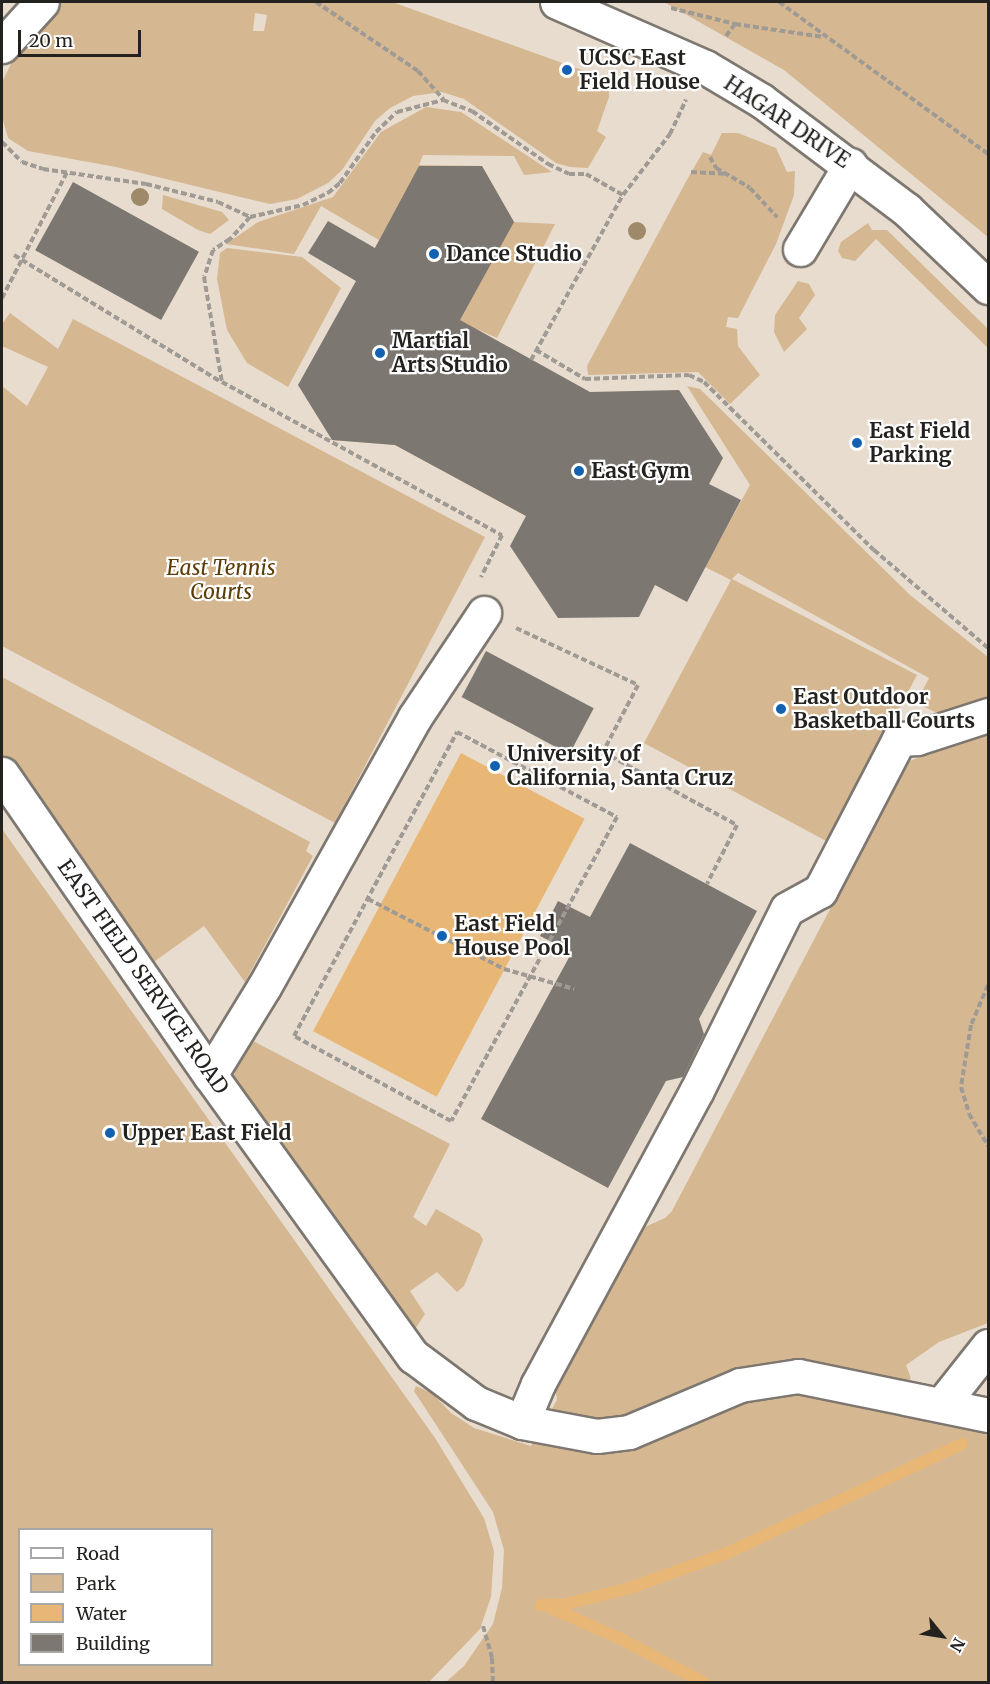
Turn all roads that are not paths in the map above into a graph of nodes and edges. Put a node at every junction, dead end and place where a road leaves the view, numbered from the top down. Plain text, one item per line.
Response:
1 (42, 2) edge
2 (557, 2) edge
3 (2, 46) edge
4 (850, 165) junction
5 (800, 249) road end
6 (988, 287) edge
7 (484, 613) road end
8 (988, 715) edge
9 (2, 774) edge
10 (210, 1075) junction
11 (988, 1346) edge
12 (942, 1404) junction
13 (988, 1415) edge
14 (522, 1422) junction

1 - 3 street
2 - 4 street, HAGAR DRIVE
4 - 5 street
4 - 6 street, HAGAR DRIVE
7 - 10 street
8 - 14 street
9 - 10 street, EAST FIELD SERVICE ROAD
10 - 14 street, EAST FIELD SERVICE ROAD
11 - 12 street
12 - 13 street, EAST FIELD SERVICE ROAD
12 - 14 street, EAST FIELD SERVICE ROAD

